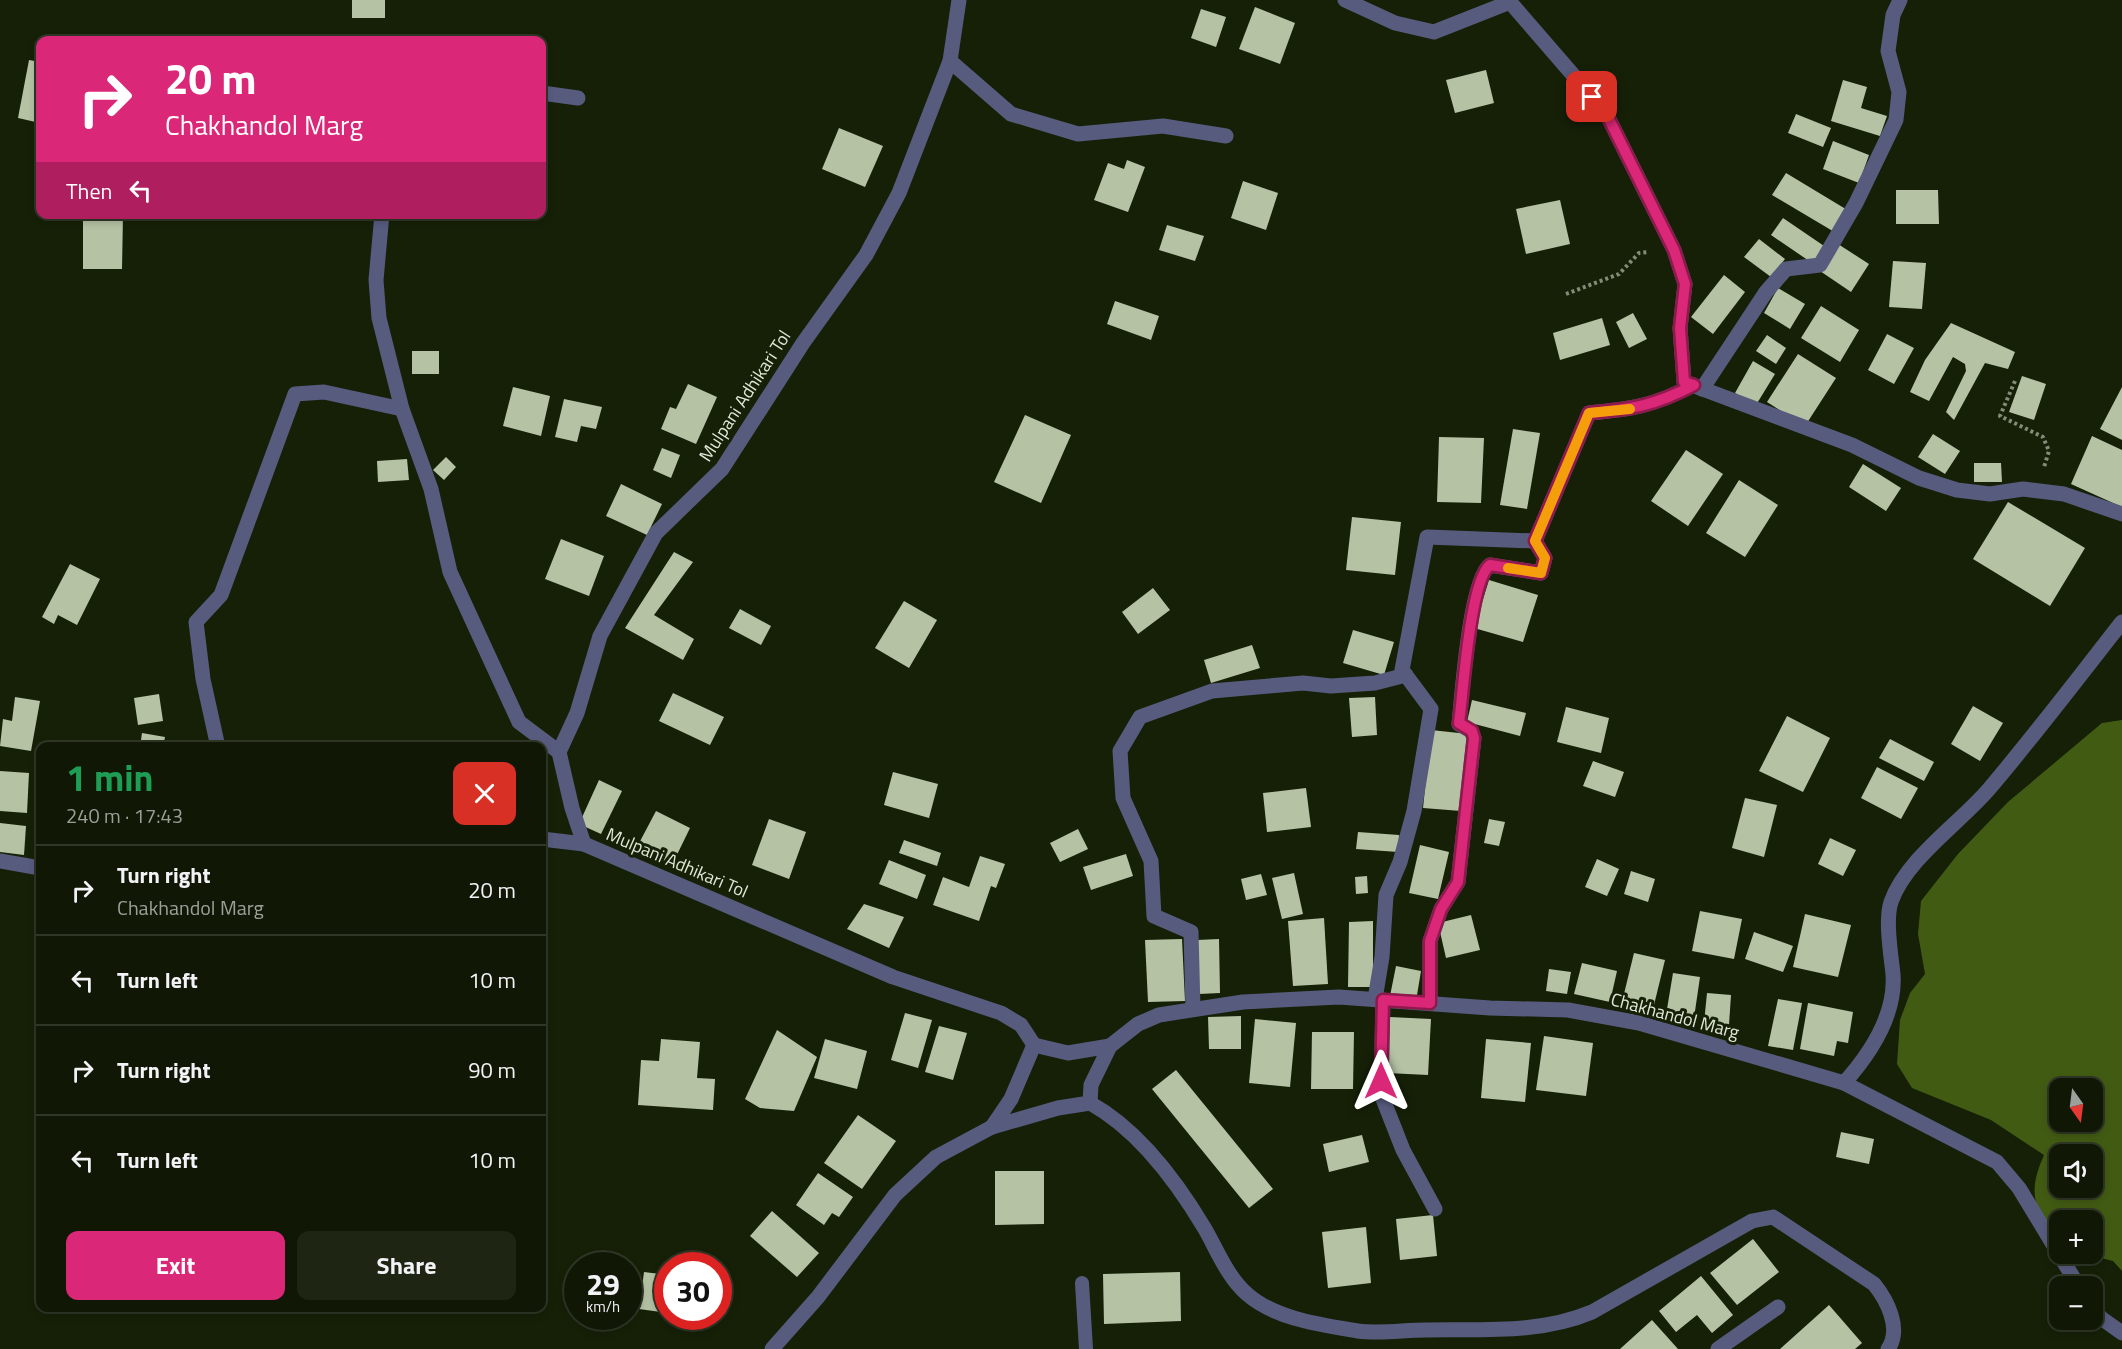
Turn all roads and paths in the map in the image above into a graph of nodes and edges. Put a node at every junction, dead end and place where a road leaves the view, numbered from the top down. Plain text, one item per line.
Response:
1 (959, 0) edge
2 (1900, 0) edge
3 (1354, 2) edge
4 (950, 61) junction
5 (546, 94) edge
6 (578, 98) dead end
7 (1226, 136) dead end
8 (382, 219) edge
9 (1674, 250) junction
10 (1566, 294) dead end
11 (2015, 381) dead end
12 (1698, 387) junction
13 (402, 409) junction
14 (2037, 490) junction
15 (2122, 514) edge
16 (1535, 541) junction
17 (2122, 622) edge
18 (1406, 675) junction
19 (217, 742) edge
20 (546, 742) edge
21 (546, 742) edge
22 (559, 752) junction
23 (546, 839) edge
24 (584, 844) junction
25 (0, 861) edge
26 (36, 867) edge
27 (1379, 1000) junction
28 (1430, 1003) junction
29 (1193, 1009) junction
30 (1034, 1045) junction
31 (1110, 1046) junction
32 (1844, 1083) junction
33 (1090, 1103) junction
34 (992, 1126) junction
35 (1435, 1209) dead end
36 (2072, 1276) edge
37 (1082, 1283) dead end
38 (1778, 1307) dead end
39 (2103, 1319) edge
40 (2122, 1333) edge
41 (772, 1349) edge
42 (1086, 1349) edge
43 (1718, 1349) edge
44 (1888, 1349) edge

1 - 4 street, Mulpani Adhikari Tol
2 - 12 street
3 - 9 street
4 - 7 street
4 - 22 street, Mulpani Adhikari Tol
5 - 6 street
8 - 13 street
9 - 10 path
9 - 12 street
11 - 14 path
12 - 14 street
12 - 16 street
13 - 19 street
13 - 21 street
14 - 15 street
16 - 18 street
16 - 28 street
17 - 32 street
18 - 27 street
18 - 29 street
20 - 22 street
22 - 24 street, Mulpani Adhikari Tol
23 - 24 street
24 - 30 street, Mulpani Adhikari Tol
25 - 26 street
27 - 28 street, Chakhandol Marg
27 - 29 street, Chakhandol Marg
27 - 35 street
28 - 32 street, Chakhandol Marg
29 - 31 street, Chakhandol Marg
30 - 31 street
30 - 34 street
31 - 33 street
32 - 36 street, Chakhandol Marg
33 - 34 street
33 - 44 street
34 - 41 street
37 - 42 lane
38 - 43 street
39 - 40 street

